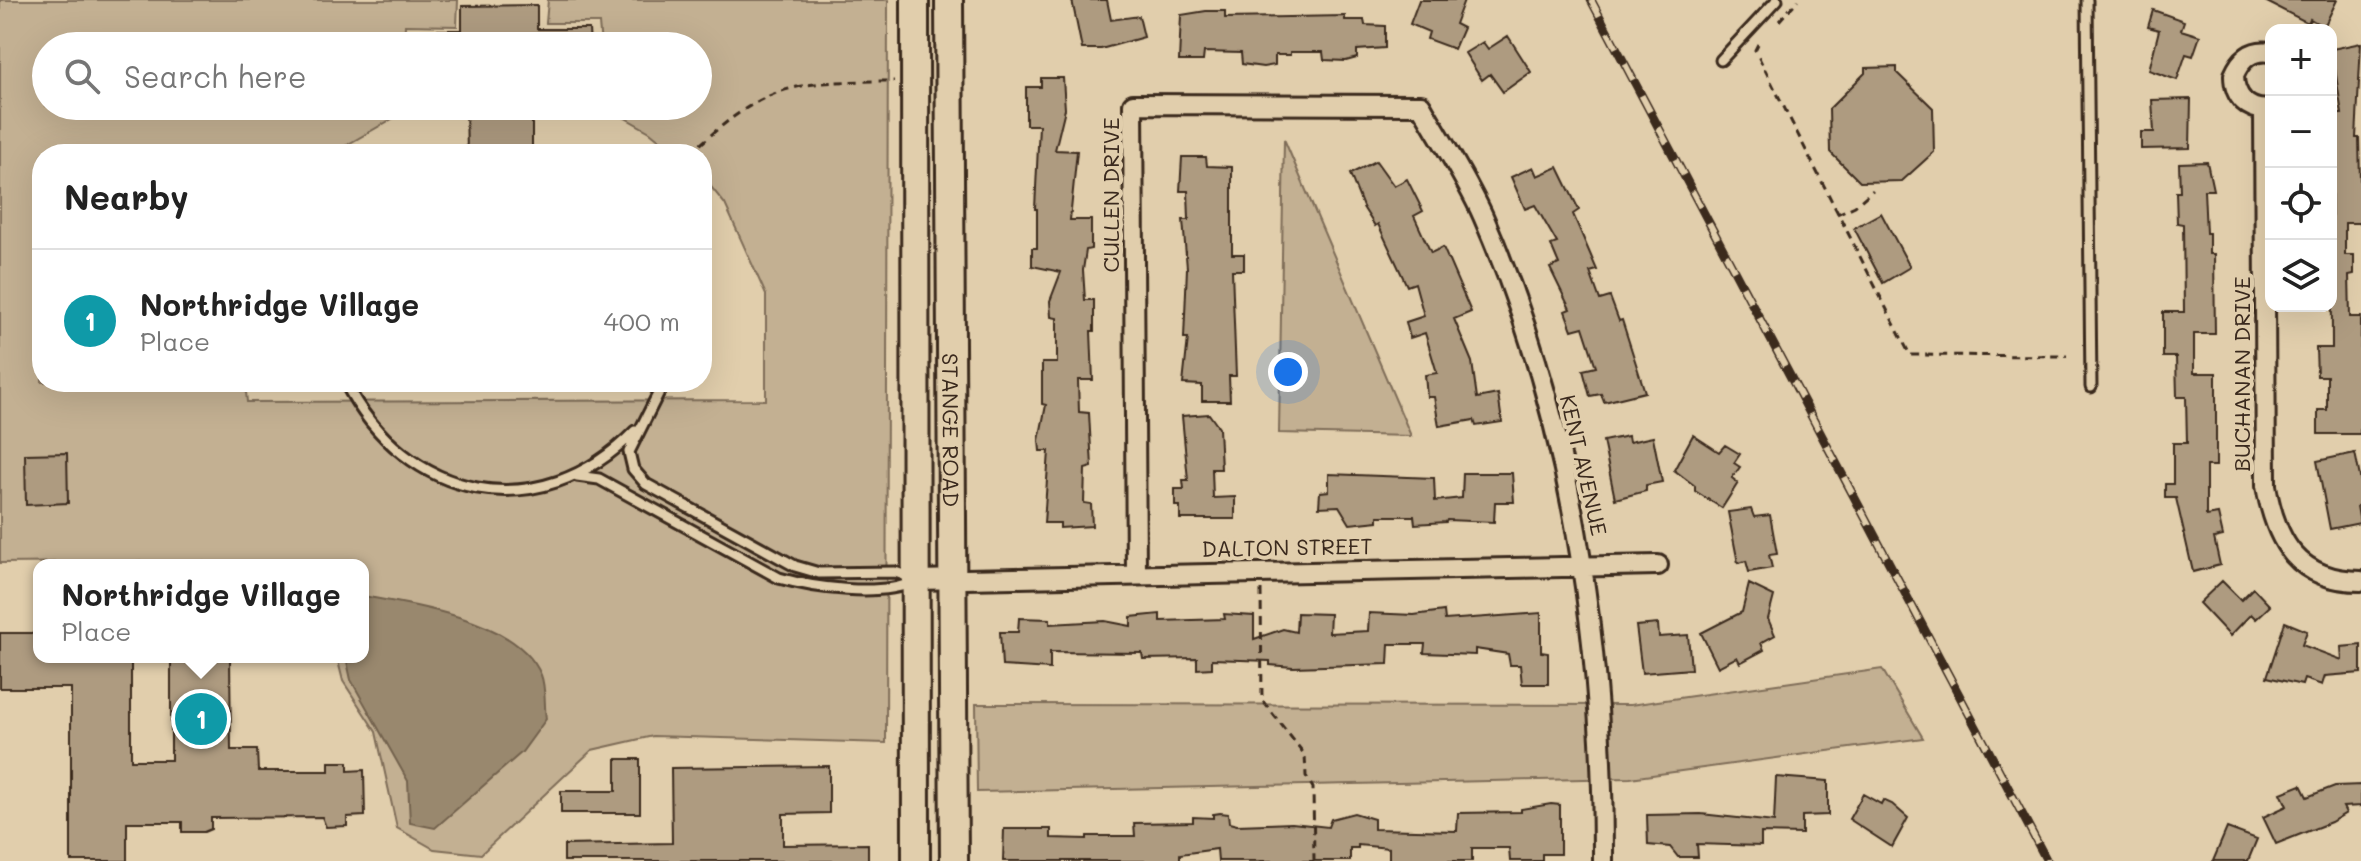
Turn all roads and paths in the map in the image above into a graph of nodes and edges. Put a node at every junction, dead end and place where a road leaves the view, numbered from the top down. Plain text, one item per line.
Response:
1 (915, 0) edge
2 (949, 0) edge
3 (1777, 0) edge
4 (1798, 0) edge
5 (2087, 0) edge
6 (1777, 23) dead end
7 (1763, 36) dead end
8 (2265, 52) edge
9 (1721, 60) dead end
10 (894, 81) dead end
11 (1421, 105) joint
12 (2265, 110) edge
13 (701, 144) edge
14 (2267, 168) edge
15 (1873, 190) dead end
16 (1837, 214) junction
17 (2067, 356) dead end
18 (2091, 387) dead end
19 (350, 392) edge
20 (658, 392) edge
21 (639, 427) junction
22 (577, 476) junction
23 (1582, 565) junction
24 (1658, 565) dead end
25 (1261, 571) junction
26 (1136, 573) junction
27 (916, 580) junction
28 (955, 580) junction
29 (2361, 581) edge
30 (916, 861) edge
31 (954, 861) edge
32 (1314, 861) edge
33 (1603, 861) edge

1 - 27 main road, STANGE ROAD
2 - 28 main road, STANGE ROAD
3 - 9 lane
4 - 6 path
5 - 18 lane
7 - 16 path
8 - 12 street, BUCHANAN DRIVE
10 - 13 path
11 - 23 street, KENT AVENUE
11 - 26 street, CULLEN DRIVE
14 - 29 street, BUCHANAN DRIVE
15 - 16 path
16 - 17 path
19 - 22 lane
20 - 21 lane
21 - 22 lane
21 - 27 lane
22 - 27 lane
23 - 24 street, DALTON STREET
23 - 25 street, DALTON STREET
23 - 33 street, KENT AVENUE
25 - 26 street, DALTON STREET
25 - 32 path
26 - 28 street, DALTON STREET
27 - 28 street, DALTON STREET
27 - 30 main road, STANGE ROAD
28 - 31 main road, STANGE ROAD

